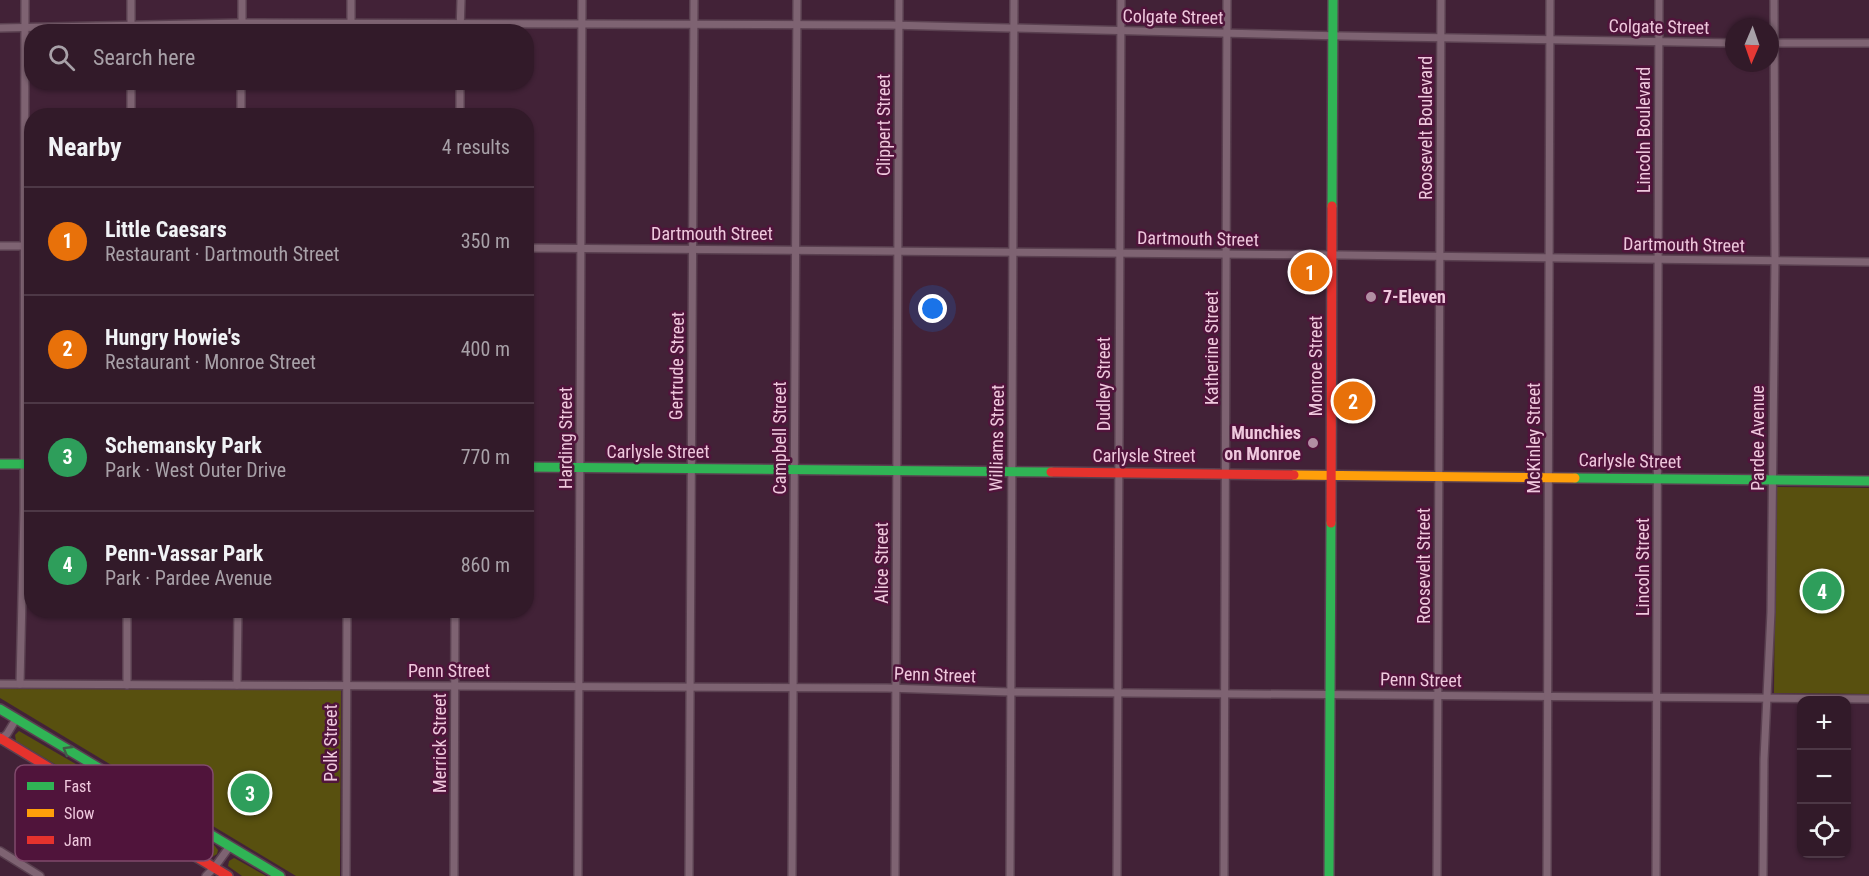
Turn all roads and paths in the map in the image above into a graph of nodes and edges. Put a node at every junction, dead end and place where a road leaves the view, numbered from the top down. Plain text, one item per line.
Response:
1 (25, 0) edge
2 (131, 0) edge
3 (242, 0) edge
4 (351, 0) edge
5 (460, 0) edge
6 (582, 0) edge
7 (694, 0) edge
8 (797, 0) edge
9 (899, 0) edge
10 (1014, 0) edge
11 (1120, 0) edge
12 (1227, 0) edge
13 (1333, 0) edge
14 (1441, 0) edge
15 (1550, 0) edge
16 (1659, 0) edge
17 (1774, 0) edge
18 (1773, 18) edge
19 (242, 23) junction
20 (25, 24) edge
21 (131, 24) edge
22 (224, 24) edge
23 (351, 24) joint
24 (460, 24) edge
25 (582, 25) junction
26 (694, 25) junction
27 (797, 25) junction
28 (534, 26) edge
29 (899, 26) junction
30 (0, 28) edge
31 (24, 28) edge
32 (1014, 28) junction
33 (1120, 31) junction
34 (1227, 33) junction
35 (1332, 36) junction
36 (1441, 38) junction
37 (1550, 40) junction
38 (1659, 42) junction
39 (1725, 43) edge
40 (1779, 43) edge
41 (1869, 44) edge
42 (1772, 72) edge
43 (26, 90) edge
44 (131, 90) edge
45 (241, 90) edge
46 (460, 90) edge
47 (26, 108) edge
48 (131, 108) edge
49 (241, 108) edge
50 (460, 108) edge
51 (0, 246) edge
52 (24, 246) edge
53 (534, 248) edge
54 (581, 248) junction
55 (693, 249) junction
56 (796, 250) junction
57 (899, 250) junction
58 (1014, 252) junction
59 (1119, 253) junction
60 (1227, 254) junction
61 (1333, 255) junction
62 (1441, 256) junction
63 (1549, 259) junction
64 (1660, 259) junction
65 (1774, 261) junction
66 (1869, 262) edge
67 (0, 464) edge
68 (24, 464) edge
69 (534, 467) edge
70 (580, 468) junction
71 (691, 469) junction
72 (795, 470) junction
73 (897, 471) junction
74 (1012, 472) junction
75 (1120, 472) junction
76 (1226, 473) junction
77 (1332, 474) junction
78 (1439, 476) junction
79 (1549, 477) junction
80 (1659, 478) junction
81 (1773, 479) junction
82 (1869, 481) edge
83 (24, 574) edge
84 (127, 618) edge
85 (238, 618) edge
86 (347, 618) edge
87 (455, 618) edge
88 (0, 684) edge
89 (20, 684) junction
90 (126, 685) junction
91 (237, 685) junction
92 (346, 685) junction
93 (455, 686) junction
94 (579, 686) junction
95 (691, 687) junction
96 (794, 688) junction
97 (897, 688) junction
98 (1010, 692) junction
99 (1119, 692) junction
100 (1225, 693) junction
101 (1331, 694) junction
102 (1439, 695) junction
103 (1548, 696) junction
104 (1657, 697) junction
105 (1767, 698) junction
106 (1869, 699) edge
107 (0, 709) edge
108 (16, 719) junction
109 (1, 739) edge
110 (45, 765) edge
111 (93, 765) edge
112 (213, 836) edge
113 (230, 846) junction
114 (0, 852) edge
115 (203, 861) edge
116 (214, 868) junction
117 (40, 876) edge
118 (206, 876) edge
119 (228, 876) edge
120 (280, 876) edge
121 (346, 876) edge
122 (454, 876) edge
123 (578, 876) edge
124 (689, 876) edge
125 (792, 876) edge
126 (895, 876) edge
127 (1010, 876) edge
128 (1117, 876) edge
129 (1224, 876) edge
130 (1329, 876) edge
131 (1437, 876) edge
132 (1546, 876) edge
133 (1656, 876) edge
134 (1763, 876) edge

1 - 20 street
2 - 21 street
3 - 19 street
4 - 23 street
5 - 24 street
6 - 25 street, Harding Street
7 - 26 street, Gertrude Street
8 - 27 street, Campbell Street
9 - 29 street, Clippert Street
10 - 32 street, Williams Street
11 - 33 street, Dudley Street
12 - 34 street, Katherine Street
13 - 35 street, Monroe Street
14 - 36 street, Roosevelt Boulevard
15 - 37 street, McKinley Street
16 - 38 street, Lincoln Boulevard
17 - 18 street, Pardee Avenue
19 - 22 street, Colgate Street
19 - 23 street, Colgate Street
25 - 26 street, Colgate Street
25 - 28 street, Colgate Street
25 - 54 street, Harding Street
26 - 27 street, Colgate Street
26 - 55 street, Gertrude Street
27 - 29 street, Colgate Street
27 - 56 street, Campbell Street
29 - 32 street, Colgate Street
29 - 57 street, Clippert Street
30 - 31 street, Colgate Street
32 - 33 street, Colgate Street
32 - 58 street, Williams Street
33 - 34 street, Colgate Street
33 - 59 street, Dudley Street
34 - 35 street, Colgate Street
34 - 60 street, Katherine Street
35 - 36 street, Colgate Street
35 - 61 street, Monroe Street
36 - 37 street, Colgate Street
36 - 62 street, Roosevelt Boulevard
37 - 38 street, Colgate Street
37 - 63 street, McKinley Street
38 - 39 street, Colgate Street
38 - 64 street, Lincoln Boulevard
40 - 41 street
42 - 65 street, Pardee Avenue
43 - 47 street
44 - 48 street
45 - 49 street
46 - 50 street
51 - 52 street
53 - 54 street, Dartmouth Street
54 - 55 street, Dartmouth Street
54 - 70 street, Harding Street
55 - 56 street, Dartmouth Street
55 - 71 street, Gertrude Street
56 - 57 street, Dartmouth Street
56 - 72 street, Campbell Street
57 - 58 street, Dartmouth Street
57 - 73 street, Alice Street
58 - 59 street, Dartmouth Street
58 - 74 street, Williams Street
59 - 60 street, Dartmouth Street
59 - 75 street, Dudley Street
60 - 61 street, Dartmouth Street
60 - 76 street, Katherine Street
61 - 62 street, Dartmouth Street
61 - 77 street, Monroe Street
62 - 63 street, Dartmouth Street
62 - 78 street, Roosevelt Street
63 - 64 street, Dartmouth Street
63 - 79 street, McKinley Street
64 - 65 street, Dartmouth Street
64 - 80 street, Lincoln Street
65 - 66 street, Dartmouth Street
65 - 81 street, Pardee Avenue
67 - 68 street
69 - 70 street, Carlysle Street
70 - 71 street, Carlysle Street
70 - 94 street, Harding Street
71 - 72 street, Carlysle Street
71 - 95 street, Gertrude Street
72 - 73 street, Carlysle Street
72 - 96 street, Campbell Street
73 - 74 street, Carlysle Street
73 - 97 street, Alice Street
74 - 75 street, Carlysle Street
74 - 98 street, Williams Street
75 - 76 street, Carlysle Street
75 - 99 street, Dudley Street
76 - 77 street, Carlysle Street
76 - 100 street, Katherine Street
77 - 78 street, Carlysle Street
77 - 101 street, Monroe Street
78 - 79 street, Carlysle Street
78 - 102 street, Roosevelt Street
79 - 80 street, Carlysle Street
79 - 103 street, McKinley Street
80 - 81 street, Carlysle Street
80 - 104 street, Lincoln Street
81 - 82 street, Carlysle Street
81 - 105 street, Pardee Avenue
83 - 89 street
84 - 90 street
85 - 91 street
86 - 92 street, Polk Street
87 - 93 street, Merrick Street
88 - 89 street, Penn Street
89 - 90 street, Penn Street
90 - 91 street, Penn Street
91 - 92 street, Penn Street
92 - 93 street, Penn Street
92 - 121 street, Polk Street
93 - 94 street, Penn Street
93 - 122 street, Merrick Street
94 - 95 street, Penn Street
94 - 123 street, Harding Street
95 - 96 street, Penn Street
95 - 124 street, Gertrude Street
96 - 97 street, Penn Street
96 - 125 street, Campbell Street
97 - 98 street, Penn Street
97 - 126 street, Alice Street
98 - 99 street, Penn Street
98 - 127 street, Williams Street
99 - 100 street, Penn Street
99 - 128 street, Dudley Street
100 - 101 street, Penn Street
100 - 129 street, Katherine Street
101 - 102 street, Penn Street
101 - 130 street, Monroe Street
102 - 103 street, Penn Street
102 - 131 street, Roosevelt Street
103 - 104 street, Penn Street
103 - 132 street, McKinley Street
104 - 105 street, Penn Street
104 - 133 street, Lincoln Street
105 - 106 street, Penn Street
105 - 134 street, Pardee Avenue
107 - 108 street
108 - 109 street
111 -> 108 street
109 - 110 street
112 - 113 street
113 - 116 street
113 - 120 street
114 - 117 street
115 - 116 street
116 - 118 street
116 - 119 street

